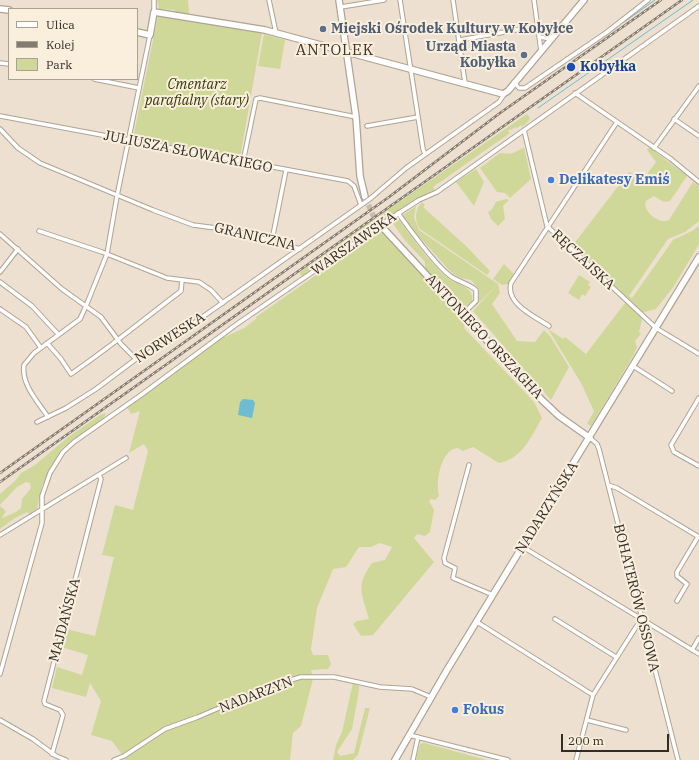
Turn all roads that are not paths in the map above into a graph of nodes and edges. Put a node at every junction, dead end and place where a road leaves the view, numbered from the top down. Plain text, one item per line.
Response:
1 (154, 0) edge
2 (269, 0) edge
3 (339, 0) edge
4 (384, 0) edge
5 (400, 0) edge
6 (453, 0) edge
7 (534, 0) edge
8 (584, 0) edge
9 (648, 0) edge
10 (699, 6) edge
11 (340, 7) junction
12 (154, 12) junction
13 (538, 26) junction
14 (138, 32) edge
15 (276, 33) junction
16 (150, 34) junction
17 (540, 37) junction
18 (551, 39) junction
19 (460, 40) junction
20 (541, 50) junction
21 (348, 52) junction
22 (411, 69) junction
23 (99, 80) edge
24 (514, 82) junction
25 (465, 83) junction
26 (139, 88) junction
27 (698, 88) edge
28 (505, 93) junction
29 (576, 93) junction
30 (0, 116) edge
31 (356, 117) junction
32 (418, 117) junction
33 (674, 119) junction
34 (617, 122) junction
35 (367, 126) dead end
36 (0, 129) edge
37 (524, 130) junction
38 (699, 136) edge
39 (128, 140) junction
40 (654, 148) junction
41 (425, 154) junction
42 (243, 162) junction
43 (286, 170) junction
44 (699, 182) edge
45 (117, 196) junction
46 (365, 197) tunnel mouth
47 (363, 204) junction
48 (398, 213) junction
49 (381, 228) junction
50 (549, 228) junction
51 (39, 231) dead end
52 (0, 234) edge
53 (272, 240) junction
54 (18, 249) junction
55 (300, 249) junction
56 (107, 254) junction
57 (699, 257) edge
58 (0, 272) edge
59 (182, 280) junction
60 (0, 282) edge
61 (223, 303) junction
62 (86, 306) junction
63 (0, 309) edge
64 (463, 314) junction
65 (549, 326) dead end
66 (656, 328) junction
67 (58, 334) junction
68 (118, 340) junction
69 (47, 343) junction
70 (41, 348) junction
71 (698, 352) edge
72 (136, 359) junction
73 (633, 366) junction
74 (672, 391) dead end
75 (699, 398) edge
76 (48, 417) junction
77 (37, 422) dead end
78 (590, 438) junction
79 (126, 458) dead end
80 (469, 465) dead end
81 (699, 466) edge
82 (99, 475) junction
83 (608, 485) junction
84 (42, 509) junction
85 (0, 535) edge
86 (699, 537) edge
87 (523, 547) junction
88 (493, 595) junction
89 (677, 601) dead end
90 (555, 619) dead end
91 (642, 620) junction
92 (477, 622) junction
93 (699, 638) edge
94 (692, 650) junction
95 (699, 654) edge
96 (616, 657) junction
97 (0, 674) edge
98 (593, 695) junction
99 (431, 697) junction
100 (0, 720) edge
101 (587, 720) junction
102 (626, 730) dead end
103 (409, 735) junction
104 (418, 737) junction
105 (52, 754) junction
106 (66, 760) edge
107 (114, 760) edge
108 (395, 760) edge
109 (413, 760) edge
110 (508, 760) edge
111 (576, 760) edge
112 (678, 760) edge

1 - 12 street
2 - 15 street
3 - 11 street
4 - 11 street
5 - 22 street
6 - 19 street
7 - 13 street
8 - 18 street
9 - 24 street
10 - 29 street, WARSZAWSKA
11 - 21 street
12 - 15 street
12 - 16 street
13 - 17 street
13 - 19 street
14 - 16 street
15 - 21 street
16 - 26 street
17 - 18 street
17 - 20 street
18 - 20 street
19 - 25 street
20 - 24 street
21 - 22 street
21 - 31 street
22 - 25 street
22 - 32 street
23 - 26 street
24 - 28 street
25 - 28 street
26 - 39 street
27 - 33 street
28 - 41 street, GRANICZNA
29 - 34 street
29 - 37 street, WARSZAWSKA
30 - 39 street, JULIUSZA SŁOWACKIEGO
31 - 42 street
31 - 46 street
32 - 35 street
32 - 41 street
33 - 38 street
33 - 40 street
34 - 40 street
34 - 50 street
36 - 45 street, GRANICZNA
37 - 48 street, WARSZAWSKA
37 - 50 street, RĘCZAJSKA
39 - 42 street, JULIUSZA SŁOWACKIEGO
39 - 45 street
40 - 44 street
41 - 47 street, GRANICZNA, bridge
42 - 43 street, JULIUSZA SŁOWACKIEGO
43 - 47 street, JULIUSZA SŁOWACKIEGO
43 - 53 street
45 - 53 street, GRANICZNA
45 - 56 street
47 - 55 street, GRANICZNA
48 - 49 street, WARSZAWSKA, bridge
48 - 64 street
49 - 64 street, ANTONIEGO ORSZAGHA
49 - 84 street, WARSZAWSKA
50 - 65 street
50 - 66 street, RĘCZAJSKA
51 - 56 street
52 - 54 street
53 - 55 street, GRANICZNA
54 - 58 street
54 - 62 street
55 - 61 street, NORWESKA
56 - 59 street
56 - 62 street
57 - 66 street, NADARZYŃSKA
59 - 61 street
59 - 68 street
60 - 67 street
61 - 72 street, NORWESKA
62 - 67 street
62 - 68 street
63 - 70 street
64 - 78 street, ANTONIEGO ORSZAGHA
66 - 71 street, RĘCZAJSKA
66 - 73 street, NADARZYŃSKA
67 - 69 street
68 - 69 street
68 - 72 street
69 - 70 street
70 - 76 street
72 - 76 street, NORWESKA
73 - 74 street
73 - 78 street, NADARZYŃSKA
75 - 81 street
76 - 77 street, NORWESKA
78 - 83 street, BOHATERÓW OSSOWA
78 - 87 street, NADARZYŃSKA
79 - 82 street
80 - 88 street
82 - 84 street
82 - 105 street, MAJDAŃSKA
83 - 86 street
83 - 91 street, BOHATERÓW OSSOWA
84 - 85 street
84 - 97 street, WARSZAWSKA
86 - 89 street
87 - 88 street, NADARZYŃSKA
87 - 91 street
88 - 92 street, NADARZYŃSKA
90 - 96 street
91 - 94 street
91 - 96 street
91 - 112 street, BOHATERÓW OSSOWA
92 - 98 street
92 - 99 street, NADARZYŃSKA
93 - 94 street
94 - 95 street
96 - 98 street
98 - 101 street
99 - 103 street, NADARZYŃSKA
99 - 107 street, NADARZYN
100 - 105 street
101 - 102 street
101 - 111 street
103 - 104 street
103 - 108 street, NADARZYŃSKA
104 - 109 street
104 - 110 street
105 - 106 street

